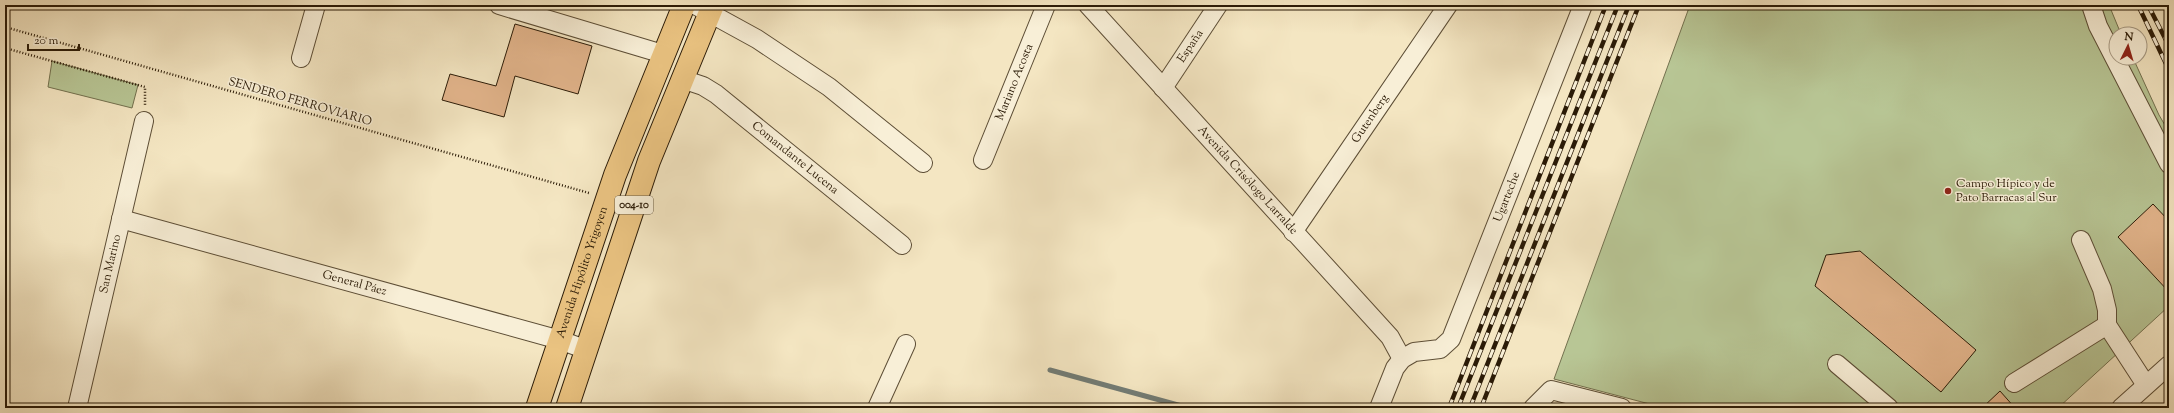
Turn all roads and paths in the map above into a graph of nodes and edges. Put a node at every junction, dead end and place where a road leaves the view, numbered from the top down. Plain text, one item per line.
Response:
1 (316, 5) edge
2 (499, 5) edge
3 (684, 5) edge
4 (1046, 5) edge
5 (1088, 5) edge
6 (1218, 5) edge
7 (1448, 5) edge
8 (1583, 5) edge
9 (2091, 5) edge
10 (706, 8) edge
11 (5, 27) edge
12 (5, 48) edge
13 (663, 54) junction
14 (301, 58) dead end
15 (682, 79) junction
16 (1163, 88) junction
17 (144, 121) joint
18 (370, 132) dead end
19 (983, 160) dead end
20 (923, 163) dead end
21 (2169, 164) edge
22 (590, 194) dead end
23 (121, 219) junction
24 (1293, 232) junction
25 (2081, 240) dead end
26 (902, 245) dead end
27 (2107, 325) junction
28 (560, 340) junction
29 (906, 344) dead end
30 (587, 350) junction
31 (1402, 359) junction
32 (1837, 364) dead end
33 (2169, 365) edge
34 (2014, 383) dead end
35 (2146, 385) junction
36 (77, 408) edge
37 (537, 408) edge
38 (567, 408) edge
39 (877, 408) edge
40 (1379, 408) edge
41 (1533, 408) edge
42 (1622, 408) edge
43 (1889, 408) edge
44 (2121, 408) edge

1 - 14 street
2 - 13 street
3 - 13 main road, Avenida Hipólito Yrigoyen / 004-10
4 - 19 street, Mariano Acosta
5 - 16 street, Avenida Crisólogo Larralde
6 - 16 street, España
7 - 24 street, Gutenberg
8 - 31 street, Ugarteche
9 - 21 street
10 - 15 main road, 004-10
10 - 20 street
11 - 18 path
11 - 22 path, SENDERO FERROVIARIO
12 - 17 path
13 - 28 main road, Avenida Hipólito Yrigoyen / 004-10
15 - 26 street, Comandante Lucena
15 - 30 main road, 004-10
16 - 24 street, Avenida Crisólogo Larralde
17 - 23 street, San Marino
23 - 28 street, General Páez
23 - 36 street, San Marino
24 - 31 street, Avenida Crisólogo Larralde
25 - 27 street
27 - 34 street
27 - 35 street
28 - 30 street, General Páez
28 - 37 main road, Avenida Hipólito Yrigoyen / 004-10
29 - 39 street
30 - 38 main road, 004-10
31 - 40 street
32 - 43 street
33 - 35 street
35 - 44 street
41 - 42 street

